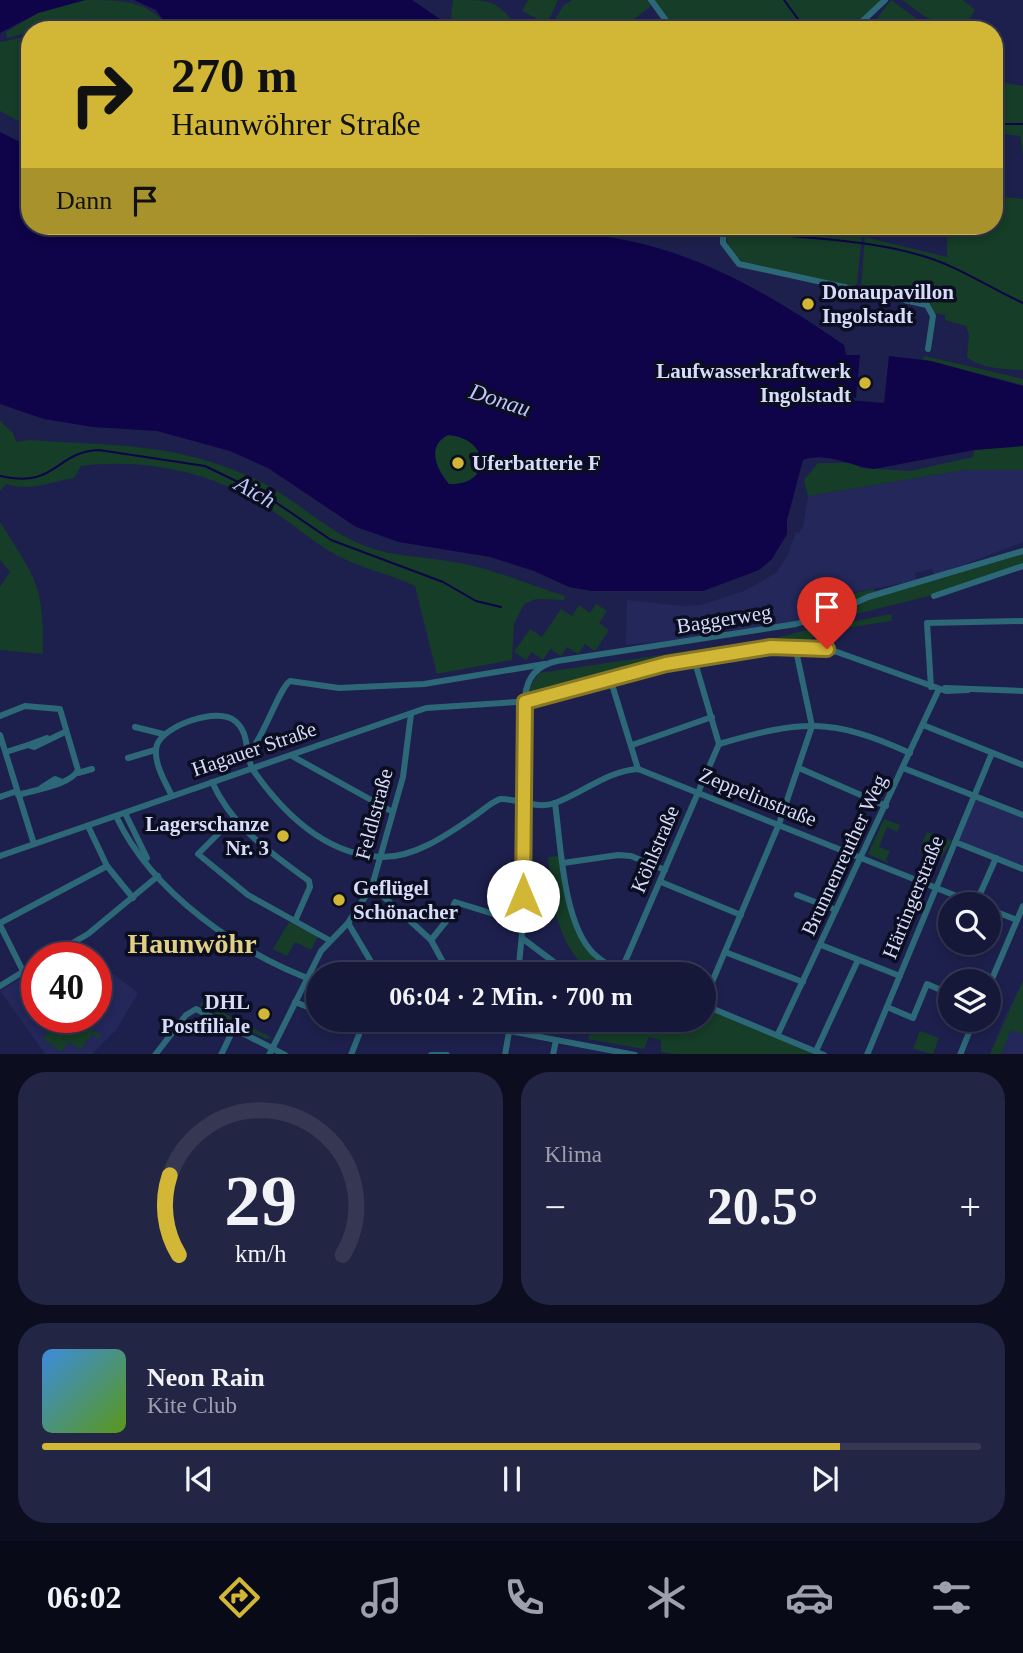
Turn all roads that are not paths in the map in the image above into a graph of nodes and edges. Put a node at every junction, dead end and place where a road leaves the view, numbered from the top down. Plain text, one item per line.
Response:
1 (651, 0) edge
2 (885, 0) edge
3 (666, 21) edge
4 (862, 21) edge
5 (723, 235) edge
6 (928, 349) dead end
7 (1023, 551) edge
8 (1023, 566) edge
9 (934, 596) dead end
10 (1023, 621) edge
11 (795, 646) junction
12 (694, 659) junction
13 (545, 664) junction
14 (610, 678) junction
15 (931, 687) junction
16 (939, 689) junction
17 (1023, 691) edge
18 (525, 702) junction
19 (411, 714) junction
20 (0, 716) edge
21 (712, 718) junction
22 (923, 725) junction
23 (812, 726) junction
24 (135, 727) dead end
25 (65, 732) junction
26 (163, 734) junction
27 (0, 735) edge
28 (719, 744) junction
29 (632, 745) junction
30 (155, 750) junction
31 (6, 752) junction
32 (250, 752) junction
33 (992, 752) junction
34 (910, 753) junction
35 (292, 756) junction
36 (128, 758) dead end
37 (1023, 765) edge
38 (252, 768) junction
39 (799, 768) junction
40 (903, 768) junction
41 (92, 769) dead end
42 (638, 769) junction
43 (78, 773) junction
44 (212, 782) junction
45 (18, 793) junction
46 (698, 793) junction
47 (974, 795) junction
48 (172, 796) junction
49 (0, 797) edge
50 (523, 803) junction
51 (555, 803) junction
52 (886, 806) junction
53 (391, 811) junction
54 (125, 813) junction
55 (1023, 815) edge
56 (116, 816) junction
57 (234, 818) junction
58 (779, 824) junction
59 (88, 825) junction
60 (955, 842) junction
61 (34, 844) junction
62 (0, 856) edge
63 (381, 857) junction
64 (861, 858) junction
65 (996, 858) junction
66 (563, 863) junction
67 (107, 866) junction
68 (152, 868) junction
69 (1023, 869) edge
70 (665, 870) junction
71 (158, 876) junction
72 (661, 883) junction
73 (372, 886) junction
74 (936, 887) junction
75 (948, 892) edge
76 (982, 892) edge
77 (797, 895) dead end
78 (133, 898) junction
79 (1023, 906) edge
80 (836, 910) junction
81 (1001, 914) edge
82 (741, 915) junction
83 (1017, 920) junction
84 (295, 921) junction
85 (348, 923) junction
86 (523, 923) junction
87 (0, 924) edge
88 (522, 938) junction
89 (328, 940) junction
90 (431, 940) junction
91 (74, 942) edge
92 (821, 945) junction
93 (725, 952) junction
94 (859, 960) junction
95 (316, 962) edge
96 (371, 962) edge
97 (443, 962) edge
98 (519, 962) edge
99 (554, 962) edge
100 (607, 962) edge
101 (625, 962) edge
102 (21, 967) edge
103 (996, 969) edge
104 (21, 972) edge
105 (716, 974) edge
106 (900, 976) junction
107 (306, 977) edge
108 (306, 982) edge
109 (803, 982) junction
110 (0, 986) edge
111 (938, 989) edge
112 (295, 1002) junction
113 (306, 1006) edge
114 (887, 1007) junction
115 (716, 1008) edge
116 (234, 1028) junction
117 (360, 1032) edge
118 (509, 1032) edge
119 (514, 1032) edge
120 (969, 1032) edge
121 (778, 1034) junction
122 (556, 1040) junction
123 (271, 1051) edge
124 (816, 1051) junction
125 (156, 1054) edge
126 (221, 1054) edge
127 (351, 1054) edge
128 (505, 1054) edge
129 (553, 1054) edge
130 (630, 1054) edge
131 (822, 1054) edge
132 (867, 1054) edge
133 (960, 1054) edge

1 - 3 street
2 - 4 street
5 - 6 street
7 - 13 street, Baggerweg
8 - 9 street
10 - 15 street
11 - 12 street, Hagauer Straße
11 - 15 street, Hagauer Straße
11 - 23 street
12 - 14 street, Hagauer Straße
12 - 21 street
13 - 18 street
13 - 32 street, Baggerweg
14 - 18 street, Hagauer Straße
14 - 29 street
15 - 16 street, Hagauer Straße
16 - 17 street, Hagauer Straße
16 - 22 street, Brunnenreuther Weg
18 - 19 street, Hagauer Straße
18 - 50 street
19 - 35 street, Hagauer Straße
19 - 53 street, Feldlstraße
20 - 25 street
21 - 28 street
21 - 29 street
22 - 33 street
22 - 34 street, Brunnenreuther Weg
23 - 28 street
23 - 34 street
23 - 39 street
24 - 26 street
25 - 31 street
25 - 43 street
26 - 30 street
26 - 32 street
27 - 31 street
28 - 46 street, Köhlstraße
29 - 42 street
30 - 36 street
30 - 48 street
31 - 45 street
32 - 38 street
33 - 37 street
33 - 47 street, Härtingerstraße
34 - 40 street, Brunnenreuther Weg
35 - 38 street, Hagauer Straße
35 - 53 street
38 - 44 street, Hagauer Straße
38 - 63 street
39 - 52 street
39 - 58 street
40 - 47 street
40 - 52 street, Brunnenreuther Weg
41 - 43 street
42 - 46 street, Zeppelinstraße
42 - 51 street
43 - 45 street
44 - 48 street, Hagauer Straße
44 - 57 street
45 - 49 street
45 - 61 street
46 - 58 street, Zeppelinstraße
46 - 70 street, Köhlstraße
47 - 55 street
47 - 60 street, Härtingerstraße
48 - 54 street, Hagauer Straße
50 - 51 street
50 - 63 street
50 - 86 street
51 - 66 street
52 - 64 street, Brunnenreuther Weg
53 - 63 street, Feldlstraße
54 - 56 street, Hagauer Straße
54 - 68 street
56 - 59 street, Hagauer Straße
56 - 68 street
57 - 84 street
57 - 84 street
58 - 64 street, Zeppelinstraße
58 - 82 street
59 - 61 street, Hagauer Straße
59 - 67 street
60 - 65 street
60 - 74 street, Härtingerstraße
61 - 62 street, Hagauer Straße
63 - 73 street, Feldlstraße
64 - 74 street, Zeppelinstraße
64 - 80 street, Brunnenreuther Weg
65 - 69 street
65 - 76 street
66 - 70 street
66 - 100 street
67 - 78 street
67 - 87 street
68 - 71 street
70 - 72 street, Köhlstraße
71 - 78 street
71 - 107 street
72 - 82 street
72 - 101 street, Köhlstraße
73 - 85 street
73 - 90 street, Feldlstraße
74 - 75 street, Zeppelinstraße
74 - 106 street, Härtingerstraße
77 - 80 street
78 - 91 street
79 - 83 street
80 - 92 street, Brunnenreuther Weg
81 - 83 street
82 - 93 street
83 - 103 street
84 - 89 street
85 - 89 street
85 - 96 street
86 - 88 street
86 - 90 street
87 - 102 street
88 - 98 street
88 - 99 street
89 - 95 street
90 - 97 street, Feldlstraße
92 - 94 street
92 - 109 street, Brunnenreuther Weg
93 - 105 street
93 - 109 street
94 - 106 street
94 - 124 street
104 - 110 street
106 - 114 street, Härtingerstraße
108 - 112 street
109 - 121 street, Brunnenreuther Weg
111 - 114 street
112 - 113 street
112 - 123 street
114 - 132 street, Härtingerstraße
115 - 121 street
116 - 123 street
116 - 125 street
116 - 126 street
117 - 127 street
118 - 128 street
119 - 122 street
120 - 133 street
121 - 124 street
122 - 129 street
122 - 130 street
124 - 131 street

